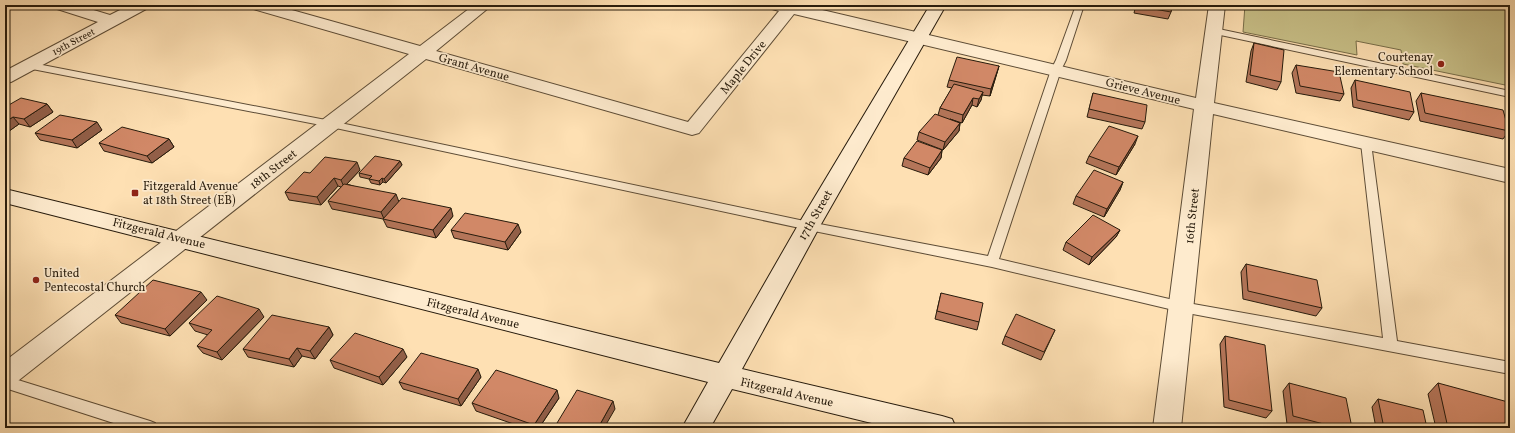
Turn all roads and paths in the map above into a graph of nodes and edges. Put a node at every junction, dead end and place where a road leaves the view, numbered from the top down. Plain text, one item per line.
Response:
1 (60, 5) edge
2 (142, 5) edge
3 (256, 5) edge
4 (484, 5) edge
5 (938, 5) edge
6 (1080, 5) edge
7 (1217, 5) edge
8 (786, 6) edge
9 (112, 21) junction
10 (1214, 31) junction
11 (920, 38) junction
12 (423, 52) junction
13 (27, 65) junction
14 (1056, 70) junction
15 (5, 78) edge
16 (1510, 94) edge
17 (1204, 106) junction
18 (331, 124) junction
19 (692, 129) joint
20 (1366, 143) junction
21 (1510, 176) edge
22 (5, 196) edge
23 (809, 226) junction
24 (182, 239) junction
25 (992, 262) junction
26 (1182, 307) junction
27 (1391, 344) junction
28 (1510, 368) edge
29 (5, 376) edge
30 (725, 377) junction
31 (5, 382) edge
32 (150, 428) edge
33 (696, 428) edge
34 (942, 428) edge
35 (1167, 428) edge

1 - 9 street
2 - 9 street, 19th Street
3 - 12 street, Grant Avenue
4 - 12 street, 18th Street
5 - 11 street, 17th Street
6 - 14 lane
7 - 10 street, 16th Street
8 - 11 street, Grieve Avenue
8 - 19 street, Maple Drive
9 - 13 street, 19th Street
10 - 16 lane
10 - 17 street, 16th Street
11 - 14 street, Grieve Avenue
11 - 23 street, 17th Street
12 - 18 street, 18th Street
12 - 19 street, Grant Avenue
13 - 15 street, 19th Street
13 - 18 lane
14 - 17 street, Grieve Avenue
14 - 25 lane
17 - 20 street, Grieve Avenue
17 - 26 street, 16th Street
18 - 23 lane
18 - 24 street, 18th Street
20 - 21 street, Grieve Avenue
20 - 27 lane
22 - 24 street, Fitzgerald Avenue
23 - 25 lane
23 - 30 street, 17th Street
24 - 29 street, 18th Street
24 - 30 street, Fitzgerald Avenue
25 - 26 lane
26 - 27 lane
26 - 35 street, 16th Street
27 - 28 lane
30 - 33 street, 17th Street
30 - 34 street, Fitzgerald Avenue
31 - 32 lane

